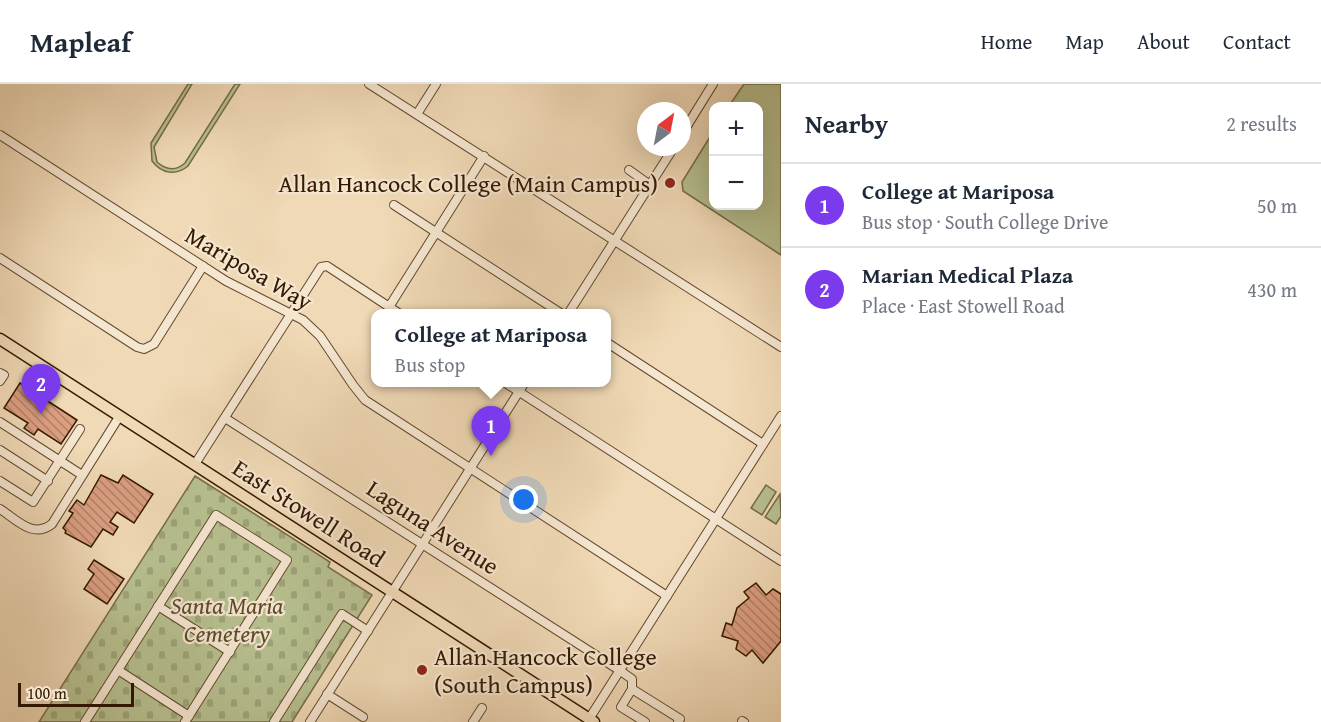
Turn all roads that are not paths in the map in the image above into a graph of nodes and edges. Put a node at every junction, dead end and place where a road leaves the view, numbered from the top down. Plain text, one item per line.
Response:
1 (369, 84) edge
2 (435, 84) edge
3 (713, 84) edge
4 (417, 114) junction
5 (691, 119) edge
6 (0, 135) edge
7 (484, 156) junction
8 (668, 156) edge
9 (629, 170) dead end
10 (650, 184) junction
11 (394, 205) dead end
12 (437, 232) junction
13 (614, 241) junction
14 (0, 258) edge
15 (203, 266) junction
16 (389, 307) junction
17 (392, 309) edge
18 (554, 309) edge
19 (571, 309) edge
20 (291, 313) junction
21 (0, 339) edge
22 (611, 345) edge
23 (781, 347) edge
24 (0, 373) edge
25 (0, 381) edge
26 (512, 387) edge
27 (522, 387) edge
28 (519, 392) junction
29 (781, 416) edge
30 (119, 417) junction
31 (225, 418) junction
32 (0, 422) edge
33 (80, 429) dead end
34 (763, 444) junction
35 (0, 450) edge
36 (61, 461) junction
37 (195, 464) junction
38 (470, 468) junction
39 (82, 475) junction
40 (0, 481) edge
41 (48, 481) junction
42 (0, 508) edge
43 (717, 518) junction
44 (423, 543) junction
45 (781, 561) edge
46 (392, 592) junction
47 (667, 596) junction
48 (159, 606) junction
49 (368, 631) junction
50 (230, 652) junction
51 (118, 670) junction
52 (619, 670) junction
53 (633, 689) junction
54 (327, 694) junction
55 (482, 708) dead end
56 (632, 714) junction
57 (363, 717) dead end
58 (187, 719) edge
59 (591, 720) edge
60 (85, 722) edge
61 (274, 722) edge
62 (310, 722) edge
63 (473, 722) edge
64 (626, 722) edge
65 (645, 722) edge
66 (678, 722) edge

1 - 4 street
2 - 4 street
3 - 5 street
4 - 7 street
6 - 15 street, Mariposa Way
7 - 12 street
7 - 13 street
8 - 10 street
9 - 10 street
10 - 13 street
11 - 12 street
12 - 16 street
12 - 18 street
13 - 19 street
13 - 23 street
14 - 15 street
15 - 20 street, Mariposa Way
16 - 17 street
16 - 20 street
20 - 31 street
20 - 38 street, Mariposa Way
21 - 30 main road, East Stowell Road
22 - 34 street
24 - 25 street
26 - 28 street
27 - 28 street
28 - 38 street
28 - 43 street
29 - 34 street
30 - 37 main road, East Stowell Road
30 - 39 street
31 - 37 street
31 - 44 street, Laguna Avenue
32 - 36 street
33 - 36 street
34 - 43 street
35 - 41 street
36 - 39 street
36 - 41 street
37 - 46 main road, East Stowell Road
38 - 44 street
38 - 47 street, Mariposa Way
39 - 42 street
40 - 41 street
43 - 45 street
43 - 47 street
44 - 46 street
44 - 52 street, Laguna Avenue
46 - 49 street
46 - 59 main road, East Stowell Road
47 - 52 street
48 - 50 street
48 - 50 street
48 - 51 street
49 - 54 street
49 - 61 street
50 - 58 street
51 - 58 street
51 - 60 street
52 - 53 street
52 - 59 street
53 - 56 street
53 - 66 street
54 - 57 street
54 - 62 street
55 - 63 street
56 - 64 street
56 - 65 street

